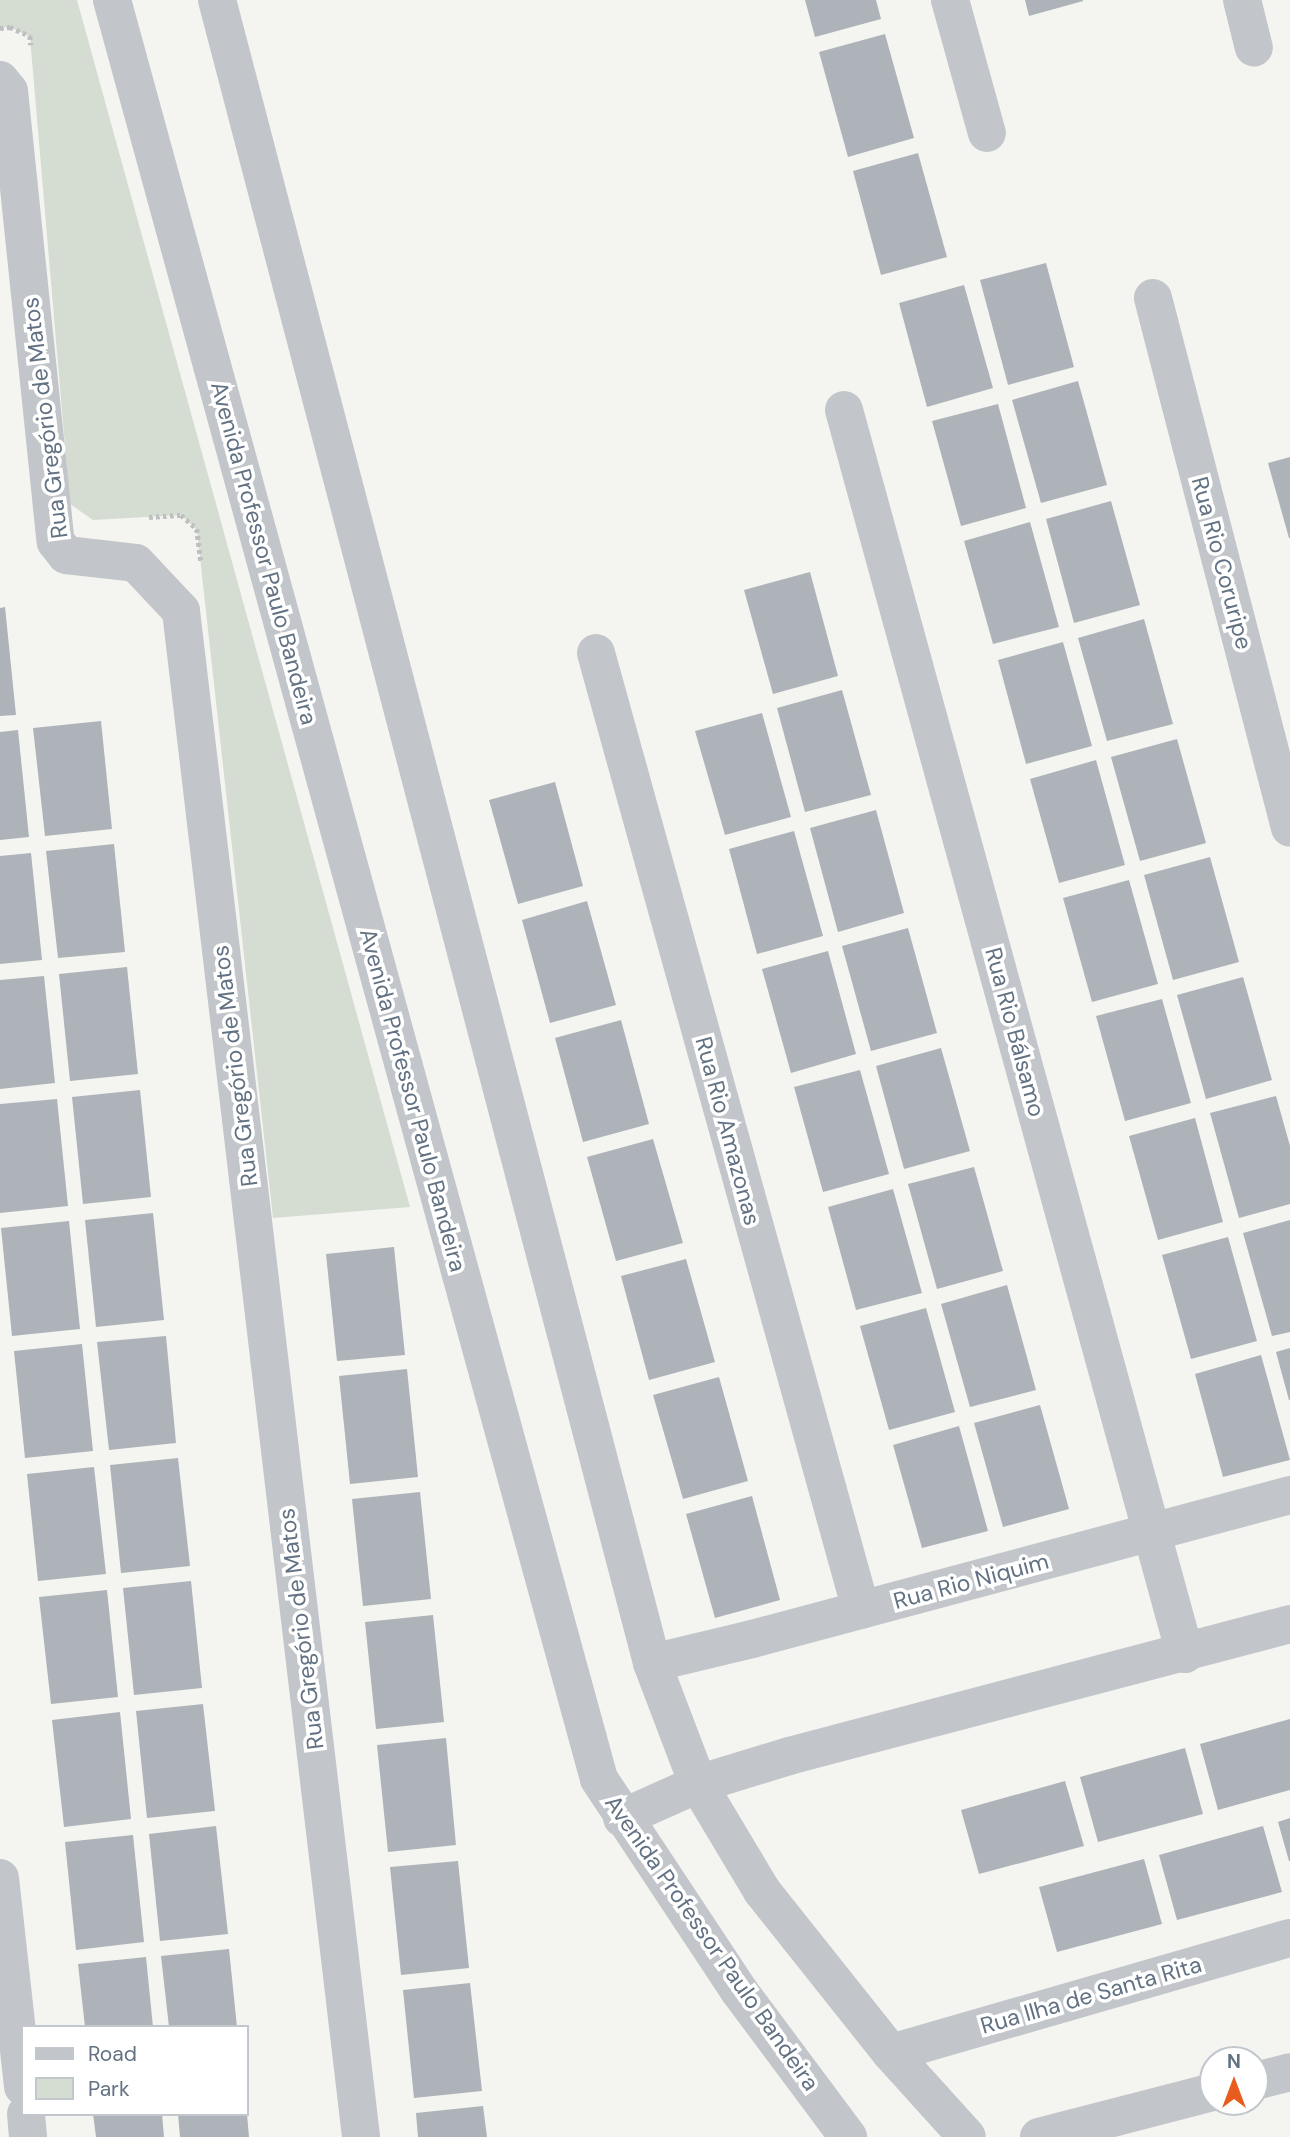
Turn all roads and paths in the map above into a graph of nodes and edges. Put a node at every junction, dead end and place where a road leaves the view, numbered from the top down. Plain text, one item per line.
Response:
1 (112, 0) edge
2 (217, 0) edge
3 (950, 0) edge
4 (1242, 0) edge
5 (1254, 48) dead end
6 (0, 80) edge
7 (987, 133) dead end
8 (1153, 298) dead end
9 (844, 410) dead end
10 (596, 653) dead end
11 (1290, 828) edge
12 (1290, 1495) edge
13 (1153, 1534) junction
14 (861, 1610) junction
15 (1290, 1624) edge
16 (1185, 1654) junction
17 (652, 1662) junction
18 (698, 1784) junction
19 (622, 1818) junction
20 (0, 1878) edge
21 (1290, 1938) edge
22 (891, 2053) junction
23 (21, 2069) edge
24 (1290, 2072) edge
25 (1269, 2077) edge
26 (1199, 2096) edge
27 (26, 2116) edge
28 (28, 2137) edge
29 (361, 2137) edge
30 (848, 2137) edge
31 (967, 2137) edge
32 (1039, 2137) edge

1 - 19 street, Avenida Professor Paulo Bandeira
2 - 17 street
3 - 7 street
4 - 5 street
6 - 29 street, Rua Gregório de Matos
8 - 11 street, Rua Rio Coruripe
9 - 13 street, Rua Rio Bálsamo
10 - 14 street, Rua Rio Amazonas
12 - 13 street, Rua Rio Niquim
13 - 14 street, Rua Rio Niquim
13 - 16 street, Rua Rio Bálsamo
14 - 17 street, Rua Rio Niquim
15 - 16 street
16 - 18 street
17 - 18 street
18 - 19 street
18 - 22 street
19 - 30 street, Avenida Professor Paulo Bandeira
20 - 23 street
21 - 22 street, Rua llha de Santa Rita
22 - 31 street
24 - 25 street
26 - 32 street
27 - 28 street

